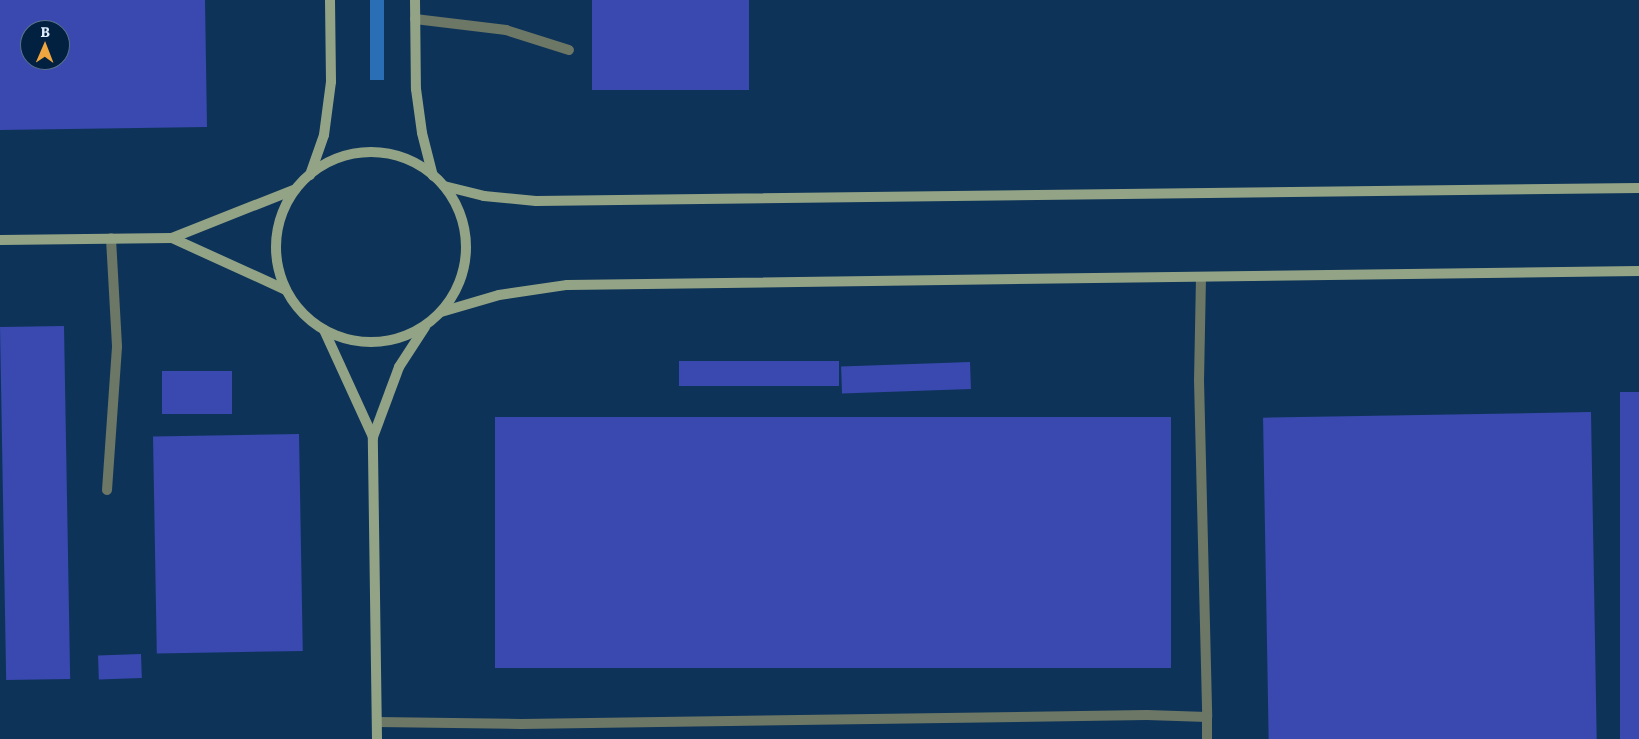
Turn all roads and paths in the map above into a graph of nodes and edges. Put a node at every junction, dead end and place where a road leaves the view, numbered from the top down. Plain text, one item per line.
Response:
1 (330, 0) edge
2 (415, 0) edge
3 (416, 19) junction
4 (569, 50) dead end
5 (310, 175) junction
6 (433, 176) junction
7 (444, 186) junction
8 (1639, 188) edge
9 (296, 189) junction
10 (111, 238) junction
11 (172, 238) junction
12 (0, 240) edge
13 (1639, 271) edge
14 (1201, 277) junction
15 (286, 290) junction
16 (440, 312) junction
17 (426, 325) junction
18 (324, 330) junction
19 (373, 437) junction
20 (107, 490) dead end
21 (1207, 717) junction
22 (377, 722) junction
23 (377, 739) edge
24 (1207, 739) edge

1 - 5 street
2 - 3 street
3 - 4 lane
3 - 6 street
5 - 6 street
5 - 9 street
6 - 7 street
7 - 8 street
7 - 16 street
9 - 11 street
9 - 15 street
10 - 11 street
10 - 12 street
10 - 20 lane
11 - 15 street
13 - 14 street
14 - 16 street
14 - 21 lane
15 - 18 street
16 - 17 street
17 - 18 street
17 - 19 street
18 - 19 street
19 - 22 street
21 - 22 lane
21 - 24 lane
22 - 23 street

